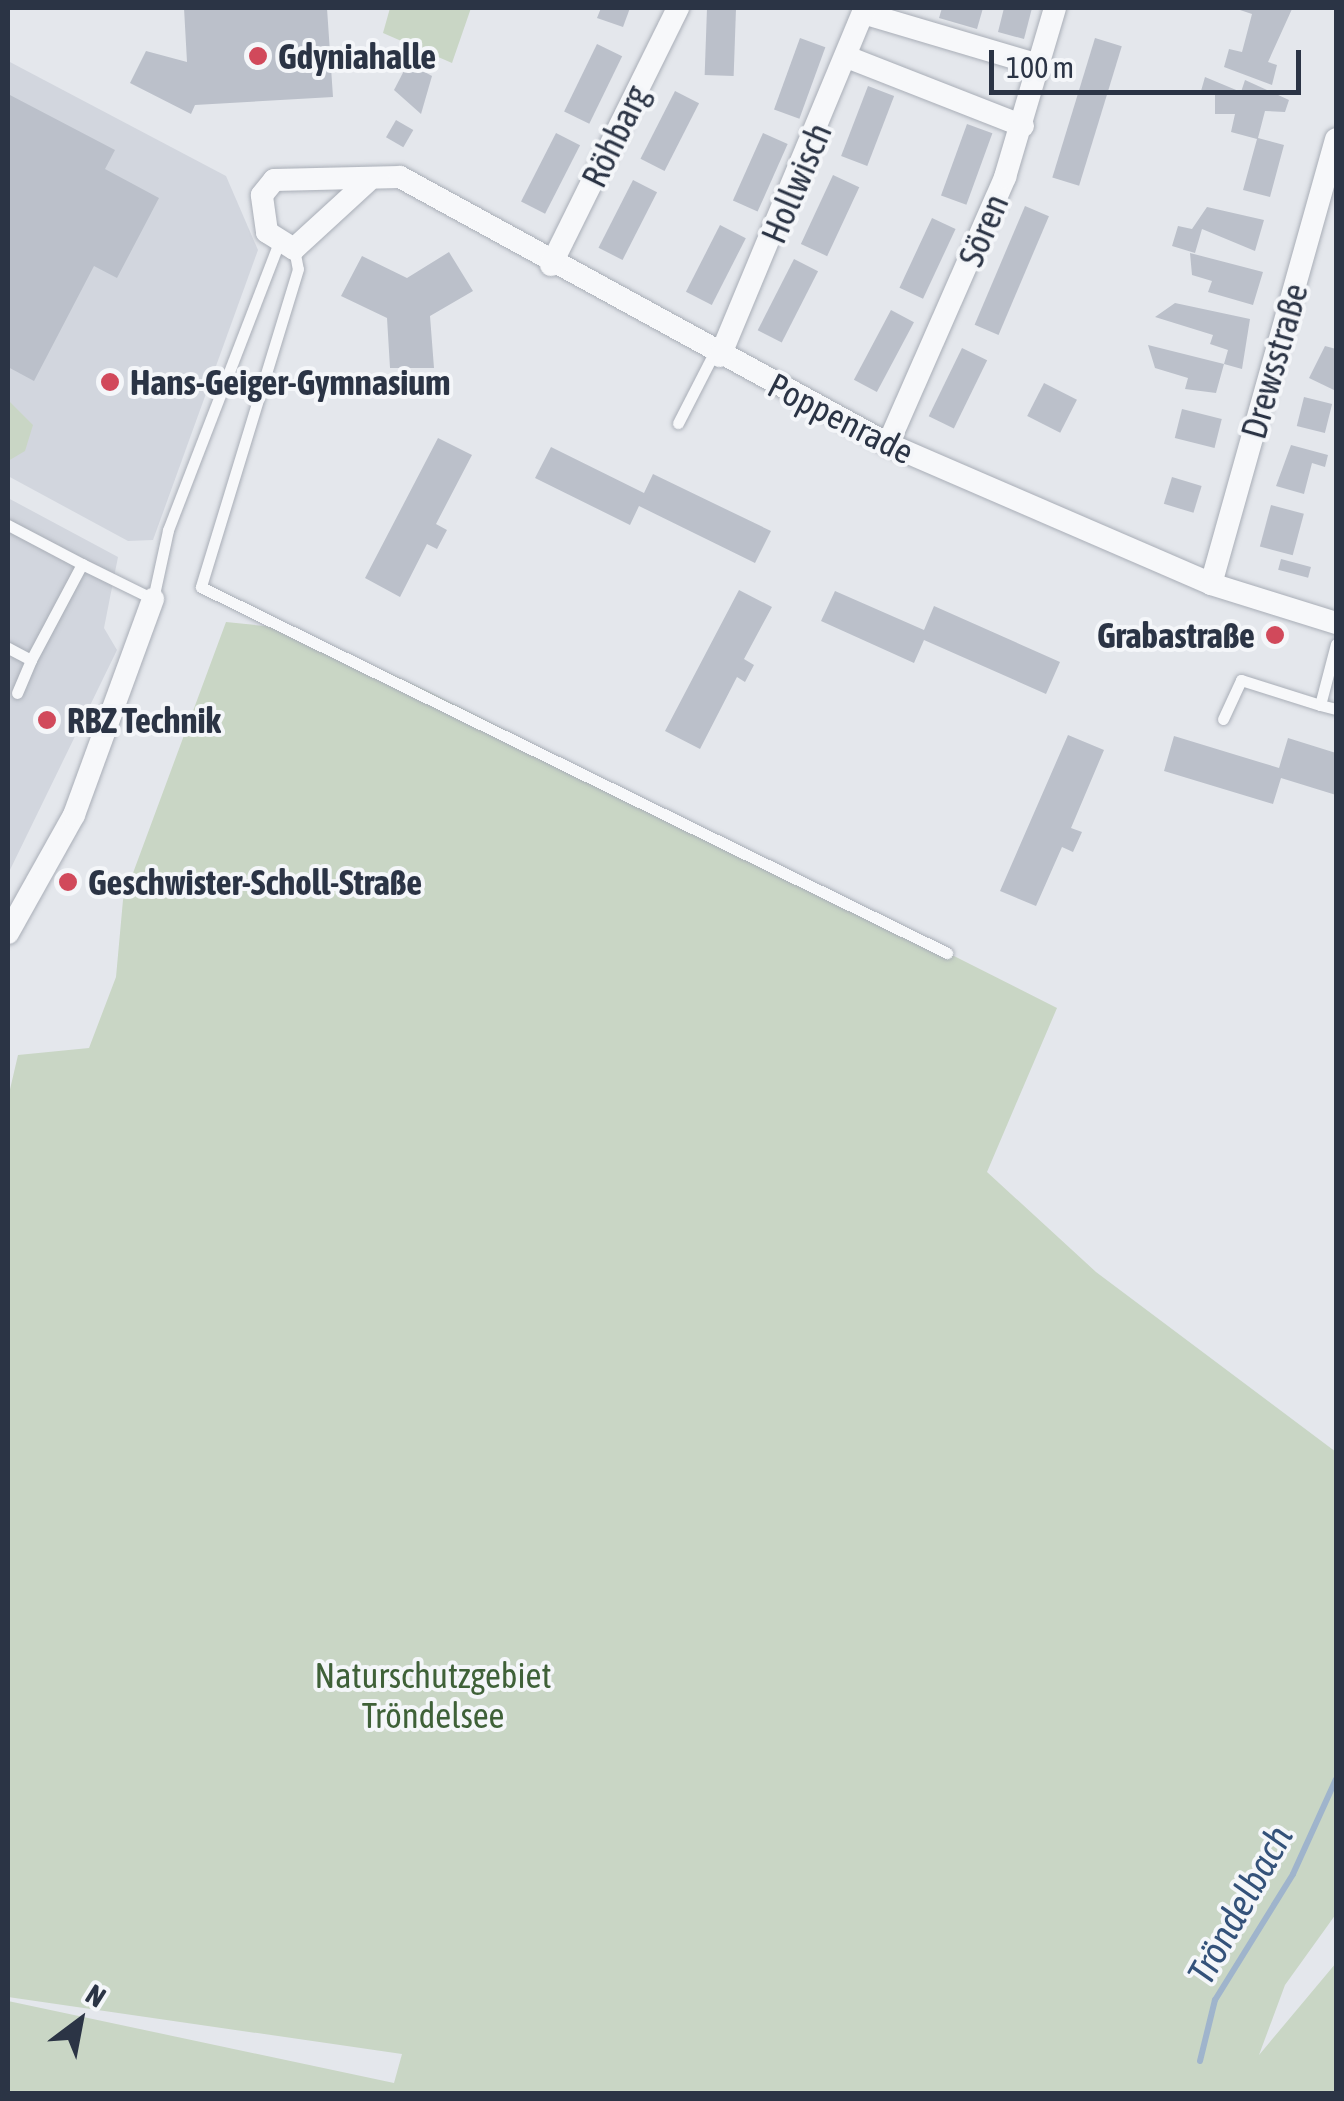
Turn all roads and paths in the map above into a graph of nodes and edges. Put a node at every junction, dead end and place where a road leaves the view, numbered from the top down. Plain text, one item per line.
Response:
1 (678, 8) edge
2 (1056, 8) edge
3 (864, 10) edge
4 (847, 57) junction
5 (1042, 66) junction
6 (1023, 126) junction
7 (1336, 139) edge
8 (367, 182) junction
9 (287, 246) junction
10 (551, 264) junction
11 (717, 354) junction
12 (678, 423) dead end
13 (888, 444) junction
14 (8, 525) edge
15 (82, 564) junction
16 (1211, 584) junction
17 (153, 599) junction
18 (1336, 622) edge
19 (1336, 644) edge
20 (8, 648) edge
21 (31, 660) junction
22 (17, 693) dead end
23 (1320, 704) junction
24 (1336, 710) edge
25 (1223, 719) dead end
26 (8, 933) edge
27 (947, 953) dead end

1 - 10 street, Röhbarg
2 - 5 street, Sören
3 - 4 street, Hollwisch
3 - 5 street
4 - 6 street
4 - 11 street, Hollwisch
5 - 6 street, Sören
6 - 13 street, Sören
7 - 16 street, Drewsstraße
8 - 9 street
8 - 9 street, Poppenrade
8 - 10 street, Poppenrade
9 - 17 lane
9 - 27 lane
10 - 11 street, Poppenrade
11 - 12 lane
11 - 13 street, Poppenrade
13 - 16 street, Poppenrade
14 - 15 lane
15 - 17 lane
15 - 21 lane
16 - 18 street, Poppenrade
17 - 26 street
19 - 23 lane
20 - 21 lane
21 - 22 lane
23 - 24 lane
23 - 25 lane

